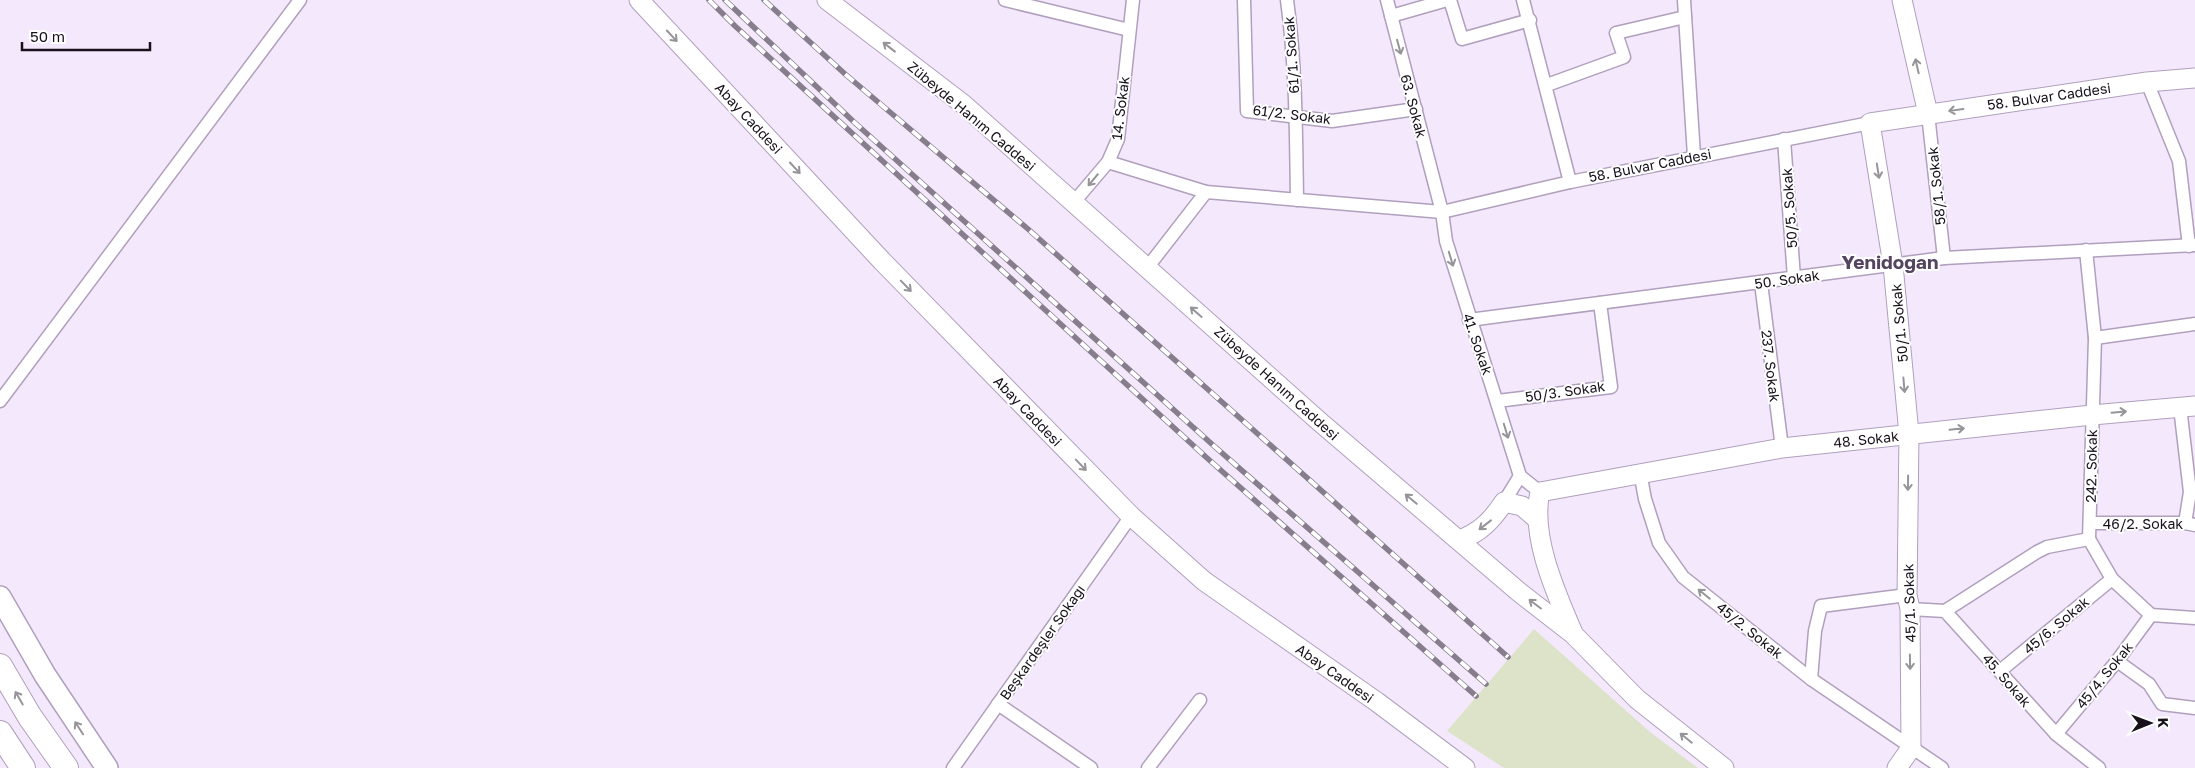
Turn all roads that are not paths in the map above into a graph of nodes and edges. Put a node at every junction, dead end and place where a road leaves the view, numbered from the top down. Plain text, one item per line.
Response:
1 (300, 0) edge
2 (639, 0) edge
3 (827, 0) edge
4 (1006, 0) edge
5 (1133, 0) edge
6 (1244, 0) edge
7 (1287, 0) edge
8 (1387, 0) edge
9 (1449, 0) edge
10 (1523, 0) edge
11 (1684, 0) edge
12 (1902, 0) edge
13 (1021, 2) edge
14 (1391, 16) junction
15 (1685, 17) junction
16 (1530, 20) junction
17 (1128, 30) junction
18 (2195, 78) edge
19 (2147, 82) junction
20 (1547, 85) junction
21 (1416, 109) junction
22 (1928, 114) junction
23 (1296, 116) junction
24 (1870, 123) junction
25 (1784, 138) junction
26 (1694, 156) junction
27 (1108, 162) junction
28 (1570, 182) junction
29 (1206, 192) junction
30 (1297, 200) junction
31 (1074, 202) junction
32 (1442, 212) junction
33 (2192, 245) edge
34 (2086, 250) junction
35 (1944, 258) junction
36 (1893, 265) junction
37 (1147, 268) junction
38 (1794, 278) junction
39 (1760, 284) junction
40 (1600, 303) junction
41 (1469, 320) junction
42 (2195, 324) edge
43 (2095, 338) junction
44 (0, 401) edge
45 (1497, 401) junction
46 (2187, 407) edge
47 (2092, 415) junction
48 (1909, 434) junction
49 (1782, 448) junction
50 (1640, 472) junction
51 (1520, 476) junction
52 (1540, 492) junction
53 (1504, 502) junction
54 (1131, 516) junction
55 (1538, 519) junction
56 (2090, 523) junction
57 (2190, 524) edge
58 (2089, 539) junction
59 (1459, 540) junction
60 (2112, 579) junction
61 (0, 597) edge
62 (1908, 602) junction
63 (1945, 611) junction
64 (2151, 615) junction
65 (2195, 618) edge
66 (1573, 634) junction
67 (2117, 661) junction
68 (0, 666) edge
69 (2000, 671) junction
70 (1811, 679) junction
71 (1200, 700) dead end
72 (998, 704) junction
73 (2195, 708) edge
74 (0, 733) edge
75 (2056, 734) junction
76 (1911, 748) junction
77 (23, 768) edge
78 (66, 768) edge
79 (107, 768) edge
80 (953, 768) edge
81 (1091, 768) edge
82 (1148, 768) edge
83 (1465, 768) edge
84 (1724, 768) edge
85 (1897, 768) edge
86 (1942, 768) edge
87 (2099, 768) edge

1 - 44 street
2 -> 54 main road, Abay Caddesi
31 -> 3 main road, Zübeyde Hanım Caddesi
4 - 13 street
5 - 17 street, 14. Sokak
6 - 23 street, 61/2. Sokak
7 - 23 street, 61/1. Sokak
8 - 14 street, 63. Sokak
9 - 14 street
9 - 16 street
10 - 16 street
11 - 15 street
22 -> 12 main road
13 - 17 street
14 -> 21 street, 63. Sokak
15 - 20 street
15 - 26 street
16 - 20 street
17 - 27 street, 14. Sokak
18 - 19 main road, 58. Bulvar Caddesi
19 -> 22 main road, 58. Bulvar Caddesi
19 - 33 street
20 - 28 street
21 - 23 street, 61/2. Sokak
21 - 32 street, 63. Sokak
22 - 24 main road, 58. Bulvar Caddesi
22 - 35 street, 58/1. Sokak
23 - 30 street, 61/1. Sokak
24 - 25 street, 58. Bulvar Caddesi
24 -> 36 main road, 50/1. Sokak
25 - 26 street, 58. Bulvar Caddesi
25 - 38 street, 50/5. Sokak
26 - 28 street, 58. Bulvar Caddesi
27 - 29 street, 58. Bulvar Caddesi
27 -> 31 street, 14. Sokak
28 - 32 street, 58. Bulvar Caddesi
29 - 30 street, 58. Bulvar Caddesi
29 - 37 street
30 - 32 street, 58. Bulvar Caddesi
31 - 37 main road, Zübeyde Hanım Caddesi
32 -> 41 street, 41. Sokak
33 - 34 street, 50. Sokak
34 - 35 street, 50. Sokak
34 - 43 street, 242. Sokak
35 - 36 street, 50. Sokak
36 - 38 street, 50. Sokak
36 -> 48 main road, 50/1. Sokak
59 -> 37 main road, Zübeyde Hanım Caddesi
38 - 39 street, 50. Sokak
39 - 40 street, 50. Sokak
39 - 49 street, 237. Sokak
40 - 41 street, 50. Sokak
40 - 45 street, 50/3. Sokak
41 - 45 street, 41. Sokak
42 - 43 street
43 - 47 street, 242. Sokak
45 -> 51 street, 41. Sokak
47 -> 46 main road, 48. Sokak
46 - 57 street
48 -> 47 main road, 48. Sokak
47 - 56 street, 242. Sokak
48 - 49 main road, 48. Sokak
48 -> 62 main road, 45/1. Sokak
49 - 50 main road, 48. Sokak
50 - 52 main road, 48. Sokak
70 -> 50 street, 45/2. Sokak
51 - 52 street
51 - 53 street
52 - 55 main road
53 - 55 main road
53 -> 59 main road
54 - 72 street, Beşkardeşler Sokağı
54 - 83 main road, Abay Caddesi
55 - 66 main road
56 - 57 street, 46/2. Sokak
56 - 58 street, 242. Sokak
58 - 60 street
58 - 63 street
66 -> 59 main road, Zübeyde Hanım Caddesi
60 - 64 street
60 - 69 street, 45/6. Sokak
79 -> 61 main road
62 - 63 street
62 - 70 street
62 -> 76 main road, 45/1. Sokak
63 - 69 street, 45. Sokak
64 - 65 street
64 - 67 street, 45/4. Sokak
84 -> 66 main road, Zübeyde Hanım Caddesi
67 - 73 street
67 - 75 street, 45/4. Sokak
78 -> 68 highway
69 - 75 street, 45. Sokak
70 - 76 street, 45/2. Sokak
71 - 82 street
72 - 80 street, Beşkardeşler Sokağı
72 - 81 street
74 - 77 highway
75 - 87 street, 45. Sokak
76 - 85 main road
76 - 86 street, 45/2. Sokak

